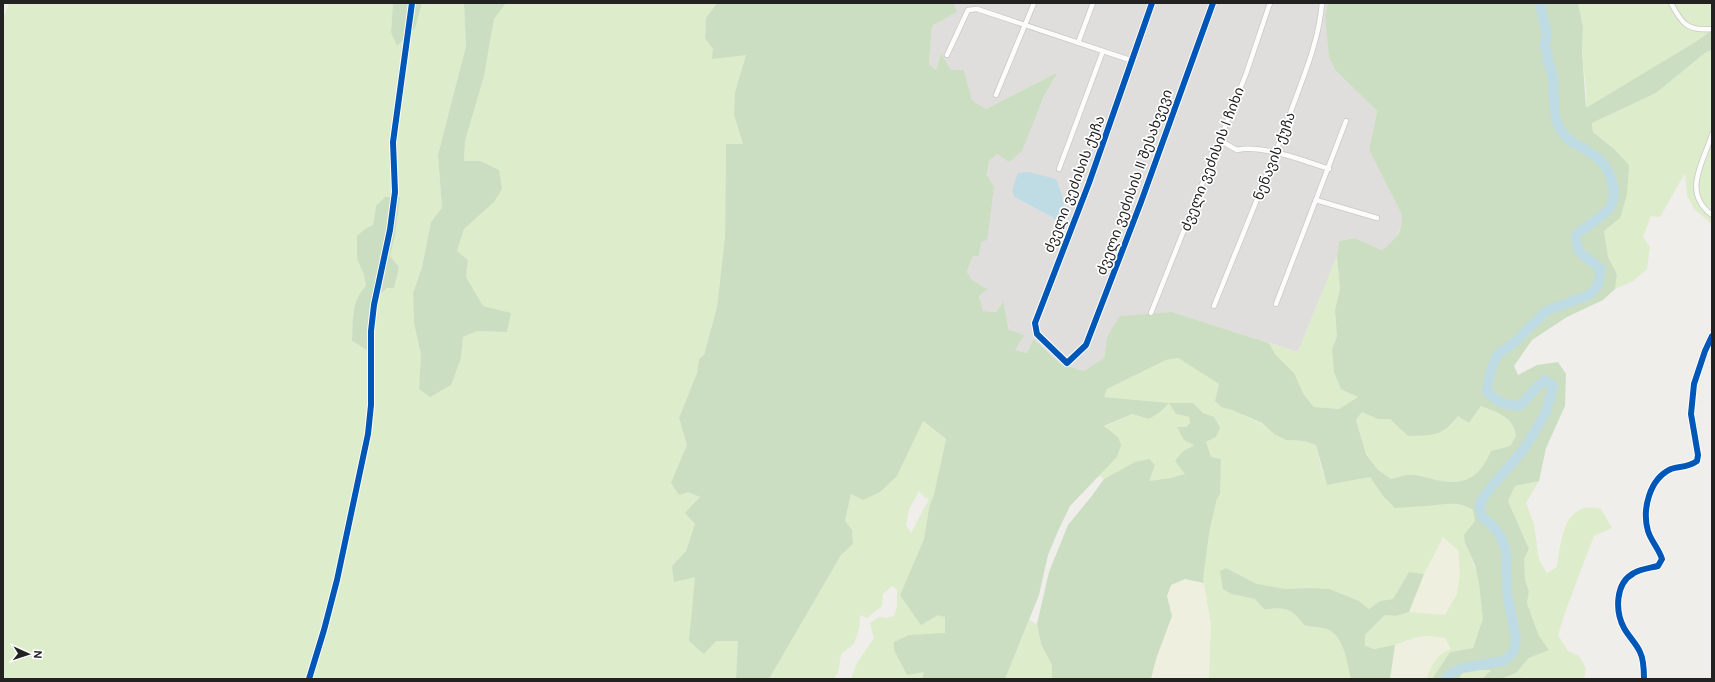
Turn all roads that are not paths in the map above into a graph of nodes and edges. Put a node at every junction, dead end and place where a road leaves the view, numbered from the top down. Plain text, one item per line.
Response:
1 (412, 3) edge
2 (1034, 3) edge
3 (1093, 3) edge
4 (1152, 3) edge
5 (1213, 3) edge
6 (1270, 3) edge
7 (1322, 3) edge
8 (1671, 3) edge
9 (1025, 26) junction
10 (1712, 29) edge
11 (1078, 43) junction
12 (1102, 51) junction
13 (946, 55) dead end
14 (1133, 61) junction
15 (996, 95) dead end
16 (1346, 121) dead end
17 (1712, 134) edge
18 (1220, 140) junction
19 (1276, 153) junction
20 (1059, 169) dead end
21 (1329, 169) junction
22 (1316, 200) junction
23 (1712, 214) edge
24 (1377, 218) dead end
25 (1276, 304) dead end
26 (1214, 306) dead end
27 (1151, 313) dead end
28 (1712, 336) edge
29 (1067, 363) joint
30 (309, 679) edge
31 (1644, 679) edge

1 - 30 street
2 - 9 street
3 - 11 street
4 - 14 street, ძველი ვეძისის ქუჩა
5 - 29 street, ძველი ვეძისის II შესახვევი
6 - 18 street, ძველი ვეძისის I ჩიხი
7 - 19 street, ნენავის ქუჩა
8 - 10 street
9 - 11 street
9 - 13 street
9 - 15 street
11 - 12 street
12 - 14 street
12 - 20 street
14 - 29 street, ძველი ვეძისის ქუჩა
16 - 21 street
17 - 23 street
18 - 19 street
18 - 27 street, ძველი ვეძისის I ჩიხი
19 - 21 street
19 - 26 street, ნენავის ქუჩა
21 - 22 street
22 - 24 street
22 - 25 street
28 - 31 street

